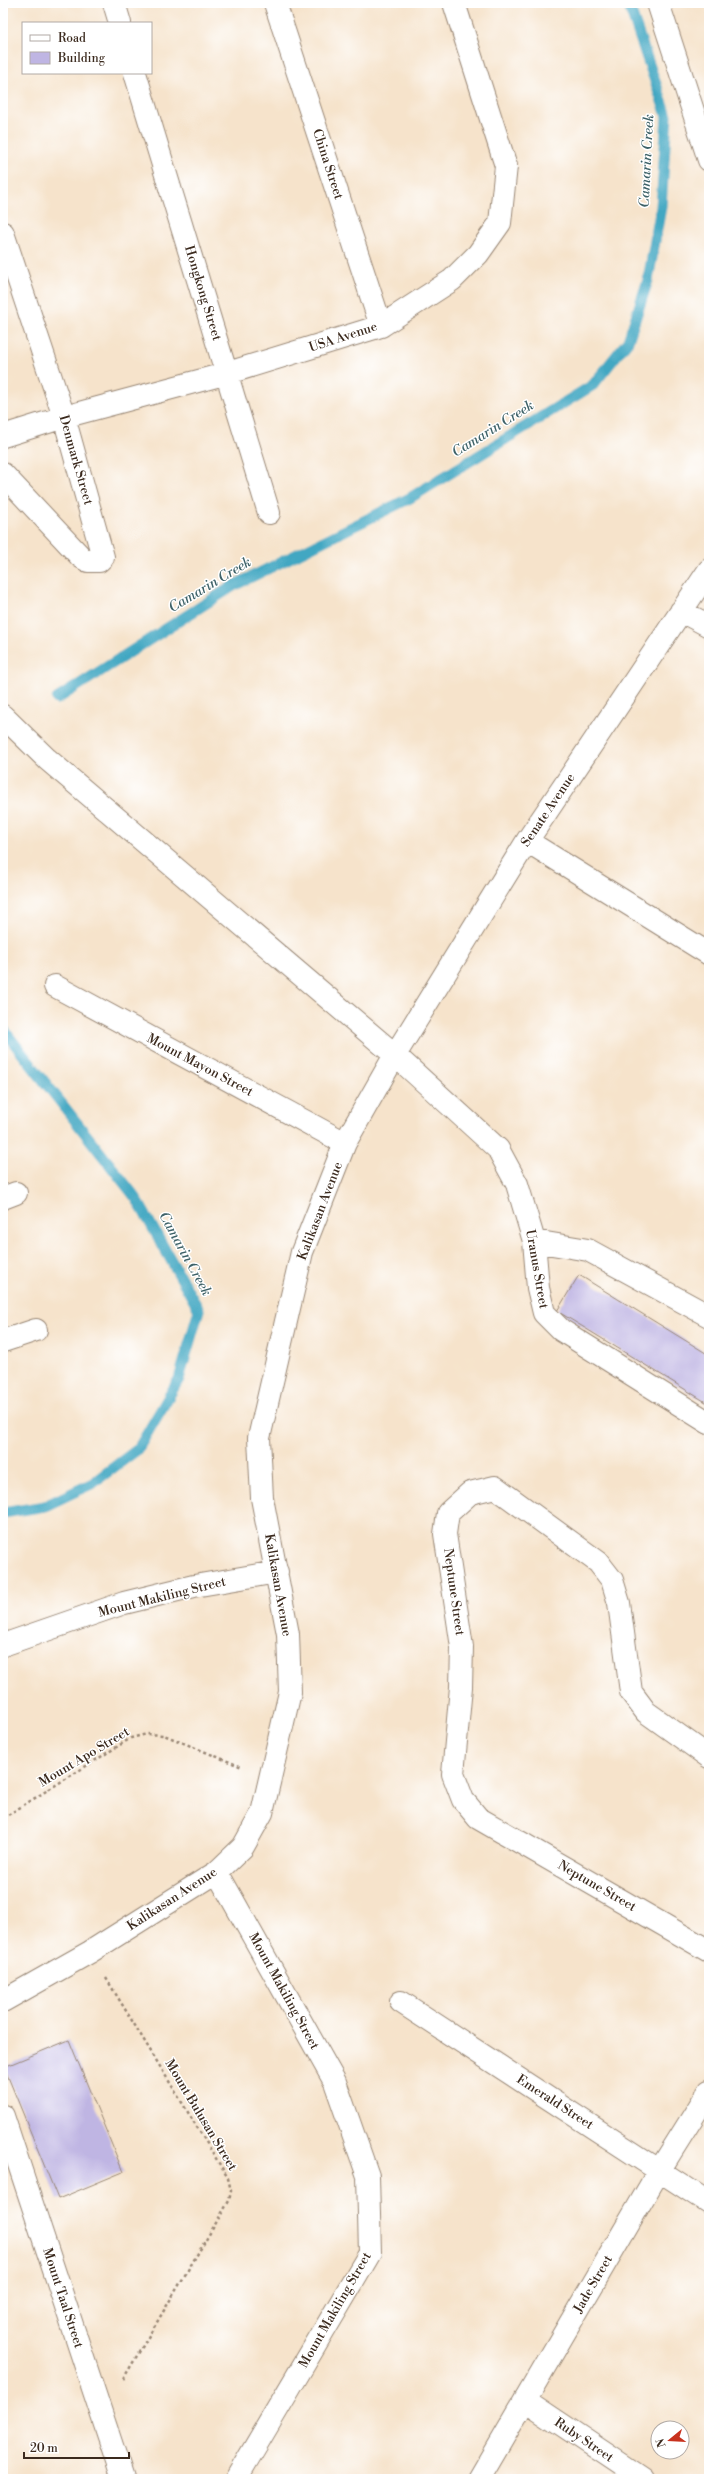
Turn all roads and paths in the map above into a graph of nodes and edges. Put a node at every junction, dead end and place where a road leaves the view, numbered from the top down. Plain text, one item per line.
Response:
1 (114, 3) edge
2 (275, 3) edge
3 (454, 3) edge
4 (658, 3) edge
5 (120, 22) edge
6 (135, 74) edge
7 (709, 160) edge
8 (3, 233) edge
9 (8, 267) edge
10 (381, 326) junction
11 (228, 373) junction
12 (64, 417) junction
13 (3, 436) edge
14 (3, 474) edge
15 (269, 513) dead end
16 (709, 570) edge
17 (681, 611) junction
18 (709, 626) edge
19 (3, 716) edge
20 (527, 841) junction
21 (709, 954) edge
22 (54, 986) dead end
23 (394, 1055) junction
24 (345, 1143) junction
25 (534, 1241) junction
26 (709, 1316) edge
27 (36, 1330) dead end
28 (3, 1341) edge
29 (709, 1423) edge
30 (277, 1572) junction
31 (3, 1645) edge
32 (709, 1757) edge
33 (270, 1779) junction
34 (3, 1818) edge
35 (217, 1872) junction
36 (709, 1951) edge
37 (90, 1952) junction
38 (3, 2001) edge
39 (401, 2002) dead end
40 (709, 2091) edge
41 (3, 2116) edge
42 (660, 2170) junction
43 (709, 2203) edge
44 (524, 2400) junction
45 (101, 2416) junction
46 (122, 2479) edge
47 (236, 2479) edge
48 (479, 2479) edge
49 (643, 2479) edge

1 - 5 street
2 - 10 street, China Street
3 - 10 street, USA Avenue
4 - 7 street
6 - 11 street, Hongkong Street
8 - 9 street, Denmark Street
9 - 12 street, Denmark Street
10 - 11 street, USA Avenue
11 - 12 street, USA Avenue
11 - 15 street, Hongkong Street
12 - 13 street, USA Avenue
12 - 14 street, Denmark Street
16 - 17 street, Senate Avenue
17 - 18 street
17 - 20 street, Senate Avenue
19 - 23 street, Uranus Street
20 - 21 street
20 - 23 street, Senate Avenue
22 - 24 street, Mount Mayon Street
23 - 24 street, Kalikasan Avenue
23 - 25 street, Uranus Street
24 - 30 street, Kalikasan Avenue
25 - 26 street
25 - 29 street, Uranus Street
27 - 28 street
30 - 31 street, Mount Makiling Street
30 - 33 street, Kalikasan Avenue
32 - 36 street, Neptune Street
33 - 34 path, Mount Apo Street
33 - 35 street, Kalikasan Avenue
35 - 37 street, Kalikasan Avenue
35 - 47 street, Mount Makiling Street
37 - 38 street, Kalikasan Avenue
37 - 45 path, Mount Bulusan Street
39 - 42 street, Emerald Street
40 - 42 street, Jade Street
41 - 45 street, Mount Taal Street
42 - 43 street, Emerald Street
42 - 44 street, Jade Street
44 - 48 street, Jade Street
44 - 49 street, Ruby Street
45 - 46 street, Mount Taal Street

